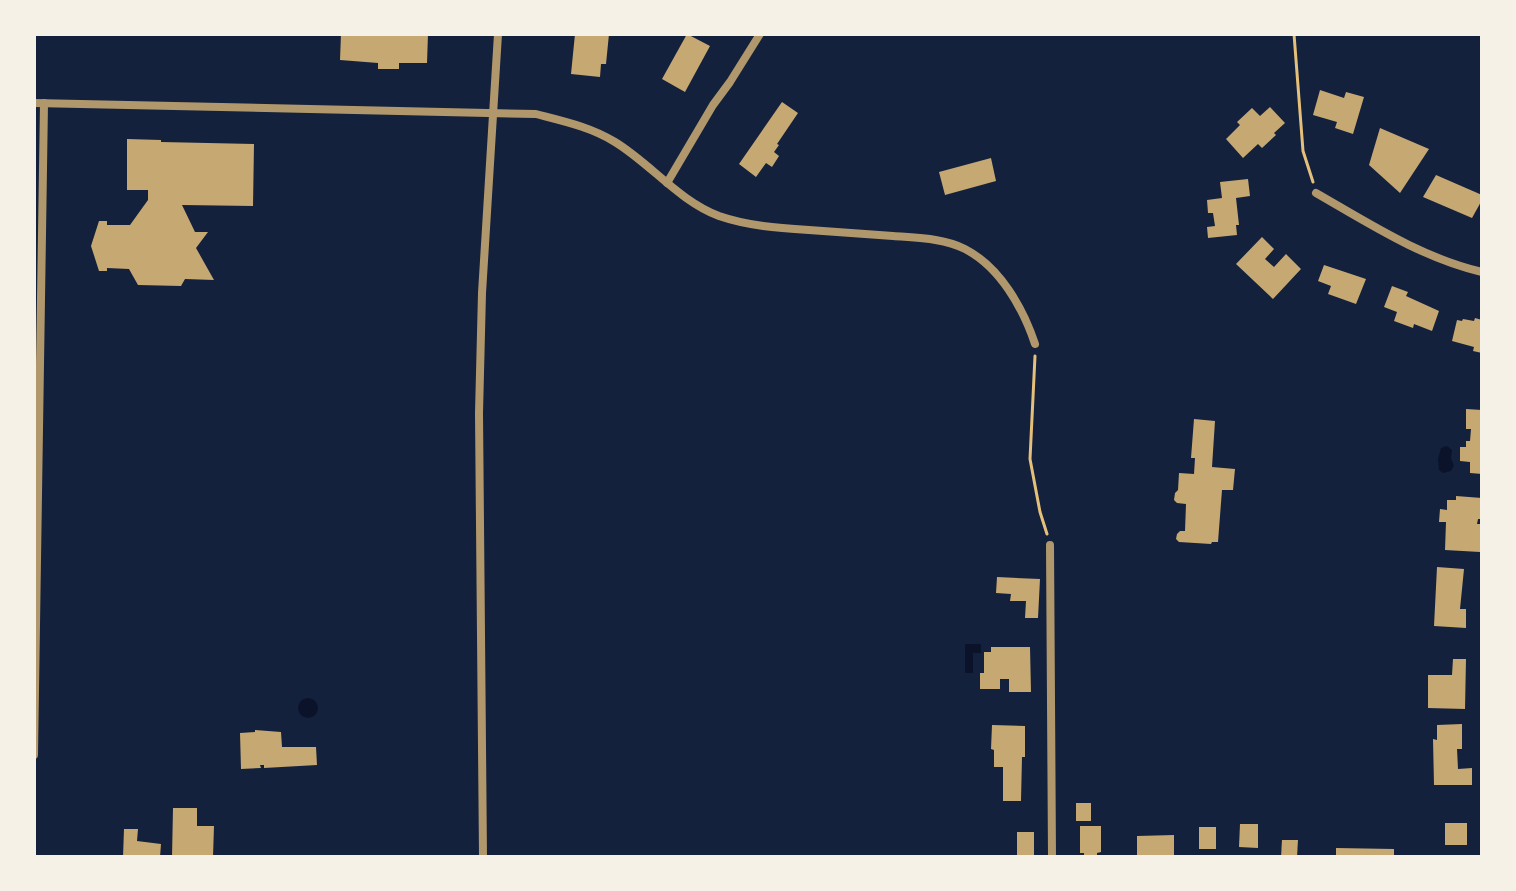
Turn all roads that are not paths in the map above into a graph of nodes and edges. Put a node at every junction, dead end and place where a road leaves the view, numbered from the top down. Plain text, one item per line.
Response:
1 (498, 34) edge
2 (760, 34) edge
3 (39, 103) edge
4 (493, 112) junction
5 (667, 183) junction
6 (1316, 193) road end
7 (1482, 272) edge
8 (1035, 344) road end
9 (1050, 545) road end
10 (35, 571) edge
11 (34, 755) edge
12 (483, 857) edge
13 (1052, 857) edge

1 - 4 street
2 - 5 street
3 - 4 street
3 - 10 street
4 - 5 street
4 - 12 street
5 - 8 street
6 - 7 street
9 - 13 street
10 - 11 street

